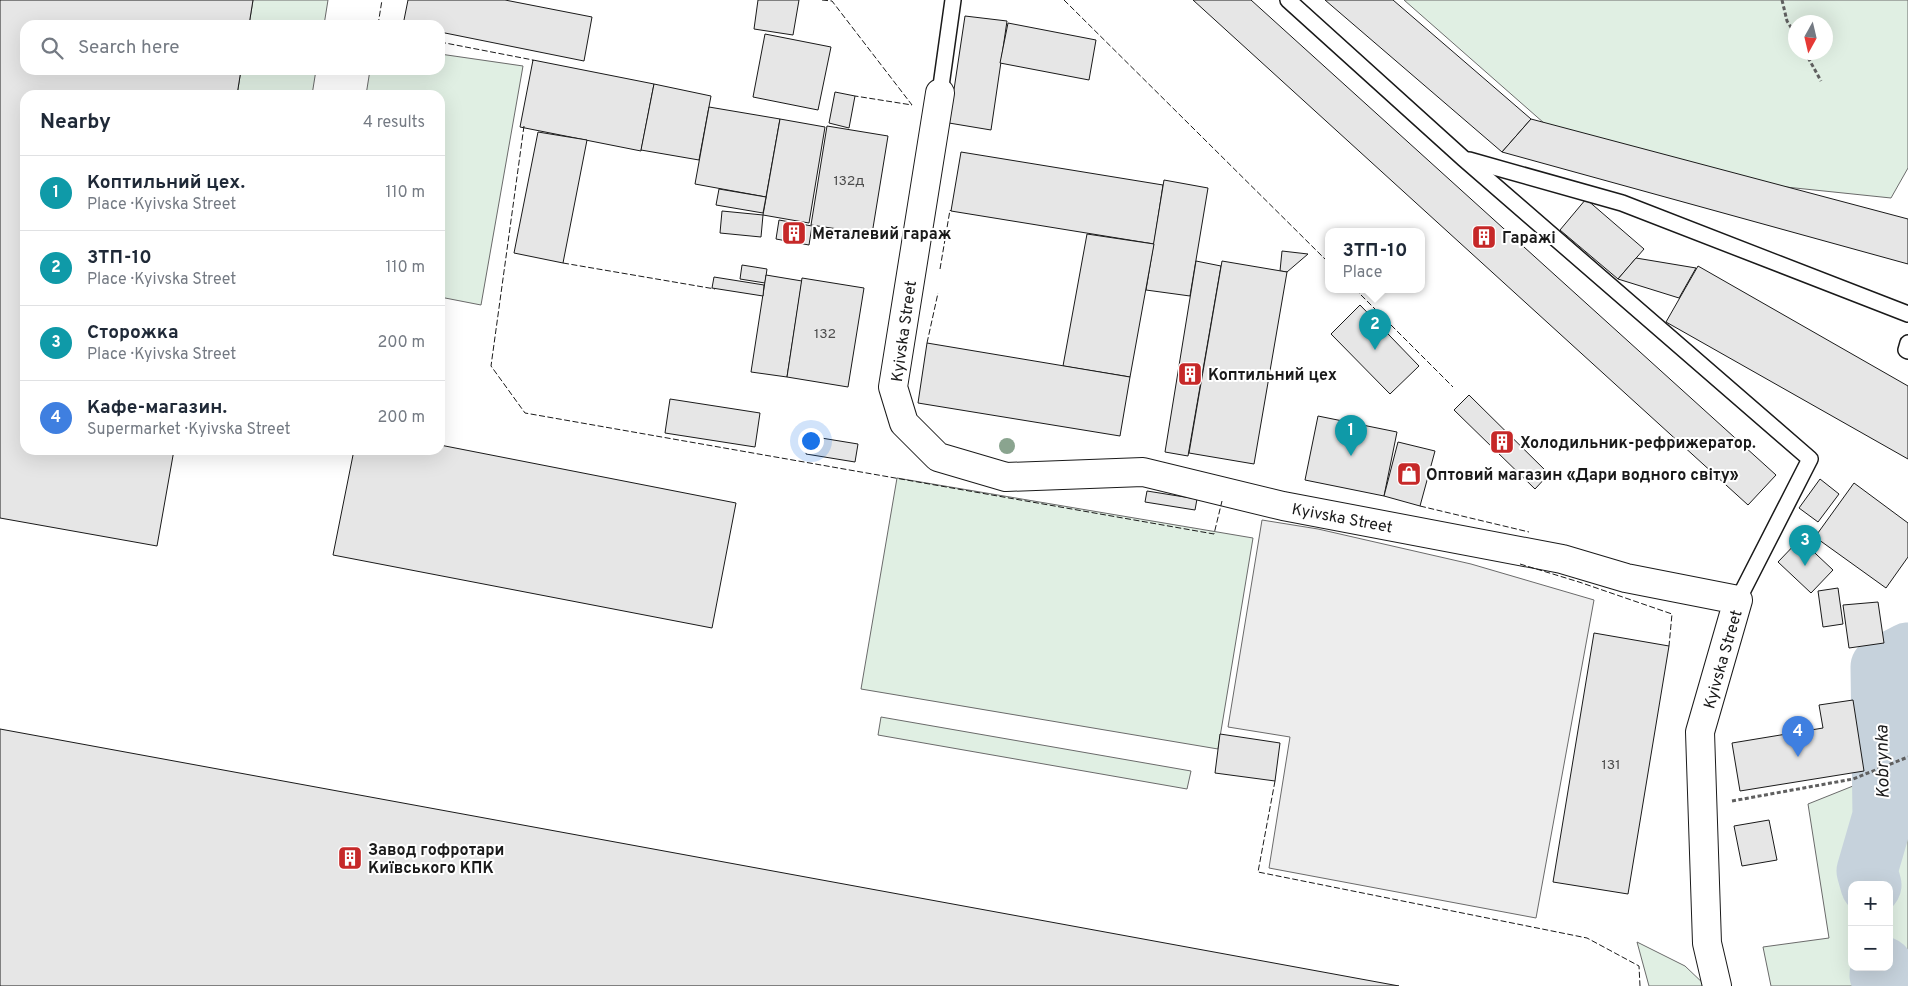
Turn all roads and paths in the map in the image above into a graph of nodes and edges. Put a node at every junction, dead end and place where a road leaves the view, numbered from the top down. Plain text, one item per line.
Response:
1 (953, 0) edge
2 (1288, 0) edge
3 (1782, 0) edge
4 (1788, 23) edge
5 (1809, 60) edge
6 (1821, 81) dead end
7 (940, 93) joint
8 (1464, 159) junction
9 (1908, 314) edge
10 (1908, 343) edge
11 (1908, 351) edge
12 (1738, 600) junction
13 (1908, 757) edge
14 (1730, 802) dead end
15 (1717, 986) edge

1 - 7 lane
2 - 8 lane
3 - 4 path
5 - 6 path
7 - 12 street, Kyivska Street
8 - 9 lane
8 - 12 lane
10 - 11 lane
12 - 15 street, Kyivska Street
13 - 14 path

